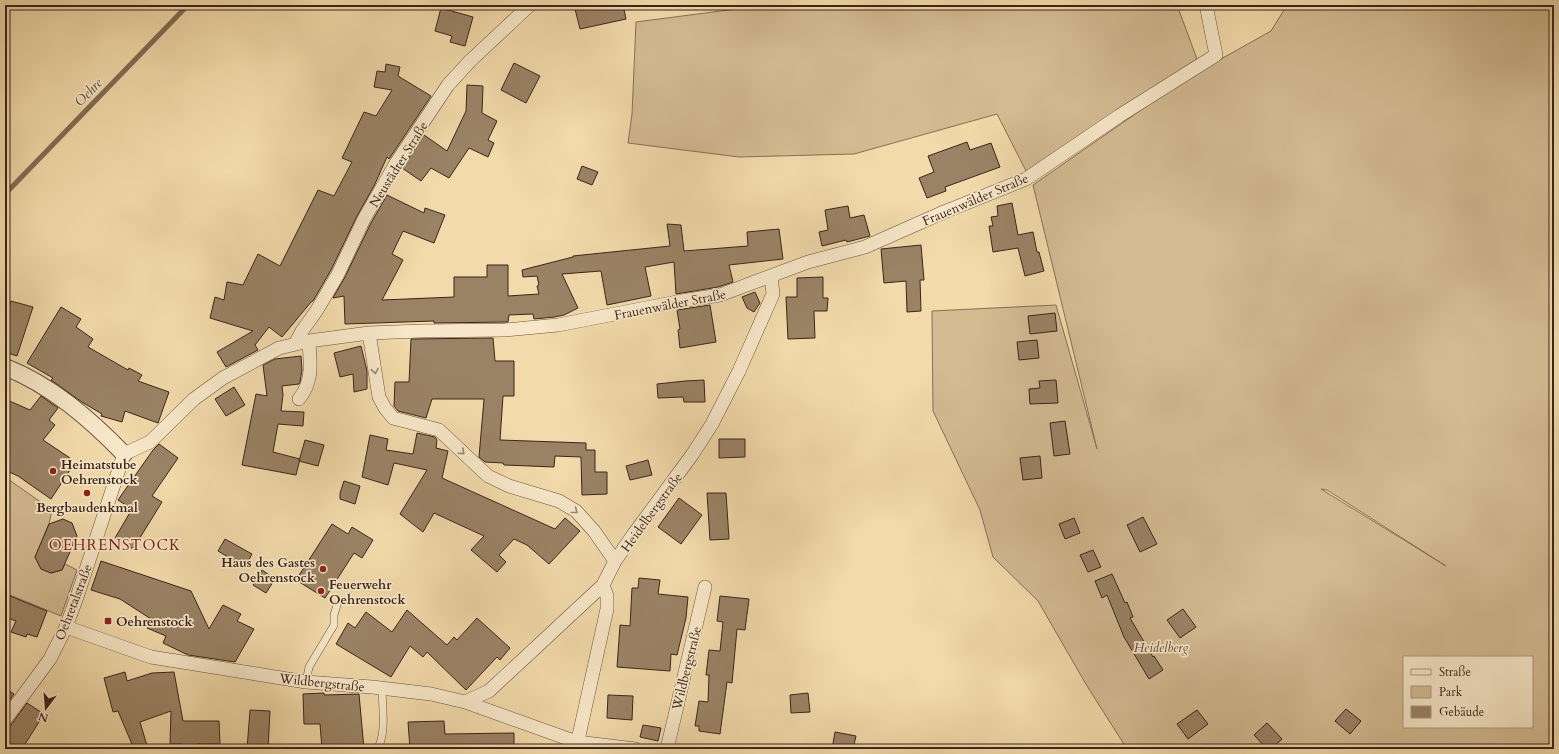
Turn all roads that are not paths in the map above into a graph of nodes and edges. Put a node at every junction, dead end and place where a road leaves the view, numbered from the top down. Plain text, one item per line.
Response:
1 (530, 5) edge
2 (1206, 5) edge
3 (771, 276) junction
4 (369, 333) junction
5 (309, 341) junction
6 (295, 344) junction
7 (5, 367) edge
8 (299, 399) dead end
9 (124, 454) junction
10 (615, 561) junction
11 (603, 585) junction
12 (705, 587) dead end
13 (337, 606) dead end
14 (66, 627) junction
15 (306, 682) junction
16 (382, 688) junction
17 (465, 702) junction
18 (5, 720) edge
19 (576, 746) edge
20 (377, 749) edge
21 (635, 749) edge
22 (666, 749) edge

1 - 6 street, Neustädter Straße
2 - 3 street, Frauenwälder Straße
3 - 4 street, Frauenwälder Straße
3 - 10 street, Heidelbergstraße
4 - 5 street, Frauenwälder Straße
4 -> 10 street
5 - 6 street, Frauenwälder Straße
5 - 8 street
6 - 9 street, Frauenwälder Straße
7 - 9 street
9 - 14 street, Oehretalstraße
10 - 11 street, Heidelbergstraße
11 - 17 street, Heidelbergstraße
11 - 19 street
12 - 22 street, Wildbergstraße
13 - 15 lane
14 - 15 street, Wildbergstraße
14 - 18 street, Oehretalstraße
15 - 16 street, Wildbergstraße
16 - 17 street, Wildbergstraße
16 - 20 lane
17 - 19 street, Wildbergstraße
19 - 21 street, Wildbergstraße

